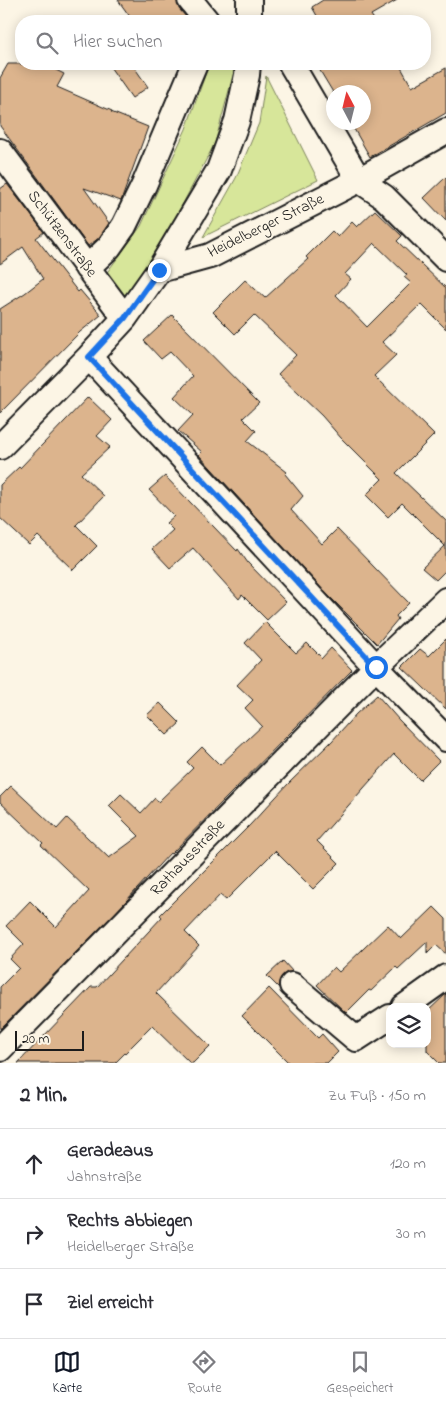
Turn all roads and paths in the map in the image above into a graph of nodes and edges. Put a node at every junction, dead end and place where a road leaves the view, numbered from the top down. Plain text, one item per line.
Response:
1 (190, 0) edge
2 (250, 0) edge
3 (202, 15) edge
4 (249, 15) edge
5 (192, 70) edge
6 (247, 70) edge
7 (295, 70) edge
8 (446, 131) edge
9 (0, 151) edge
10 (359, 180) junction
11 (446, 259) edge
12 (87, 268) junction
13 (159, 270) junction
14 (125, 318) junction
15 (89, 357) junction
16 (0, 447) edge
17 (446, 600) edge
18 (376, 667) junction
19 (446, 739) edge
20 (446, 977) edge
21 (292, 985) dead end
22 (410, 1003) edge
23 (386, 1020) edge
24 (0, 1049) edge

1 - 3 street
2 - 4 street
5 - 12 street
6 - 13 street
7 - 10 street
8 - 10 street, Heidelberger Straße
9 - 12 street, Schützenstraße
10 - 11 street
10 - 13 street, Heidelberger Straße
12 - 14 street, Schützenstraße
13 - 14 street
14 - 15 street
15 - 16 street
15 - 18 street
17 - 18 street, Rathausstraße
18 - 19 street
18 - 24 street, Rathausstraße
20 - 22 street
21 - 23 street

